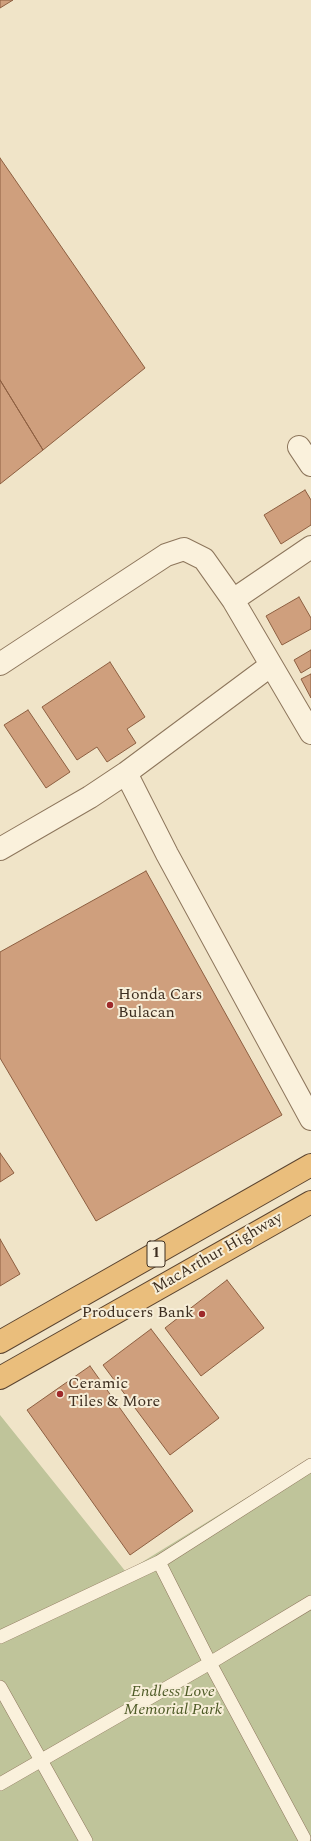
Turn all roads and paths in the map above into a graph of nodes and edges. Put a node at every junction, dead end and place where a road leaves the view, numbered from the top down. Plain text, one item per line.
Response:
1 (299, 447) dead end
2 (311, 465) edge
3 (311, 547) edge
4 (233, 600) junction
5 (0, 664) edge
6 (270, 666) junction
7 (311, 733) edge
8 (126, 773) junction
9 (0, 849) edge
10 (311, 1119) edge
11 (311, 1165) edge
12 (311, 1202) edge
13 (0, 1342) edge
14 (0, 1378) edge
15 (311, 1465) edge
16 (159, 1562) junction
17 (311, 1602) edge
18 (0, 1637) edge
19 (210, 1663) junction
20 (0, 1687) edge
21 (42, 1760) junction
22 (0, 1784) edge
23 (305, 1838) edge
24 (86, 1841) edge

1 - 2 street
3 - 4 street
4 - 5 street
4 - 6 street
6 - 7 street
6 - 8 street
8 - 9 street
8 - 10 street
11 - 13 highway, MacArthur Highway / 1
12 - 14 highway, MacArthur Highway / 1
15 - 16 lane
16 - 18 lane
16 - 19 lane
17 - 19 lane
19 - 21 lane
19 - 23 lane
20 - 21 lane
21 - 22 lane
21 - 24 lane

